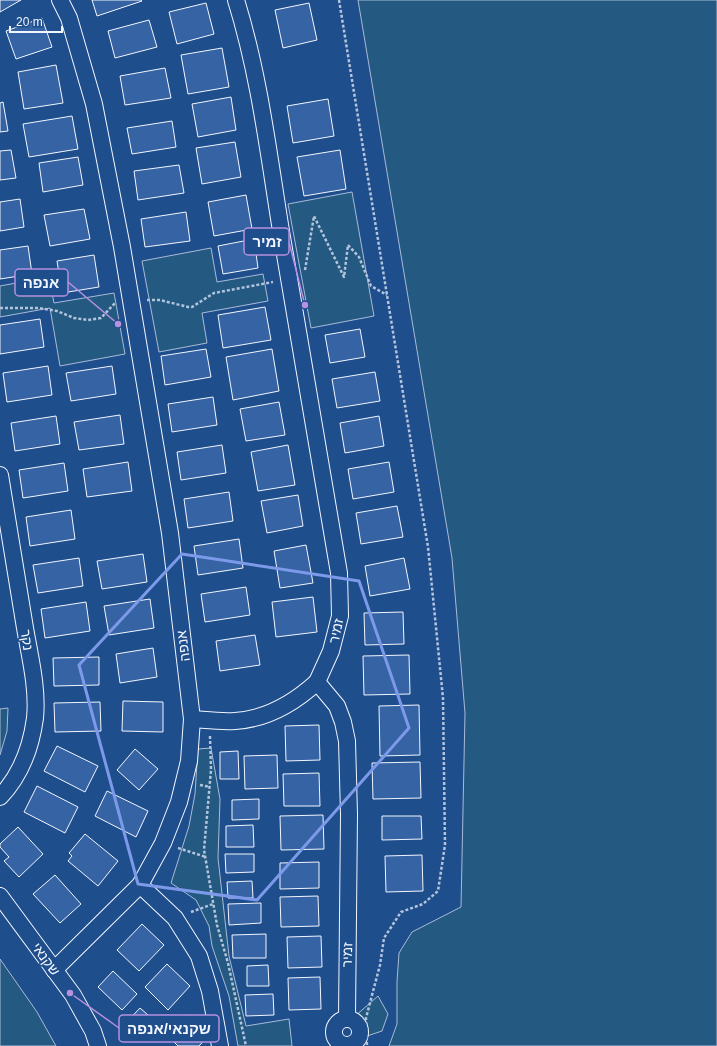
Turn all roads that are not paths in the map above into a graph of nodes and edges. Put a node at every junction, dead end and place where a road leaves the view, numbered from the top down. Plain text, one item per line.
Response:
1 (60, 0) edge
2 (236, 0) edge
3 (0, 475) edge
4 (317, 682) junction
5 (192, 719) junction
6 (0, 797) edge
7 (140, 884) junction
8 (0, 896) edge
9 (54, 970) junction
10 (347, 1019) dead end
11 (98, 1046) edge
12 (220, 1046) edge

1 - 5 street, אנפה
2 - 4 street, זמיר
3 - 6 street, נקר
4 - 5 street
4 - 10 street, זמיר
5 - 7 street, אנפה
7 - 9 street, אנפה
7 - 12 street
8 - 9 street, שקנאי
9 - 11 street, שקנאי

